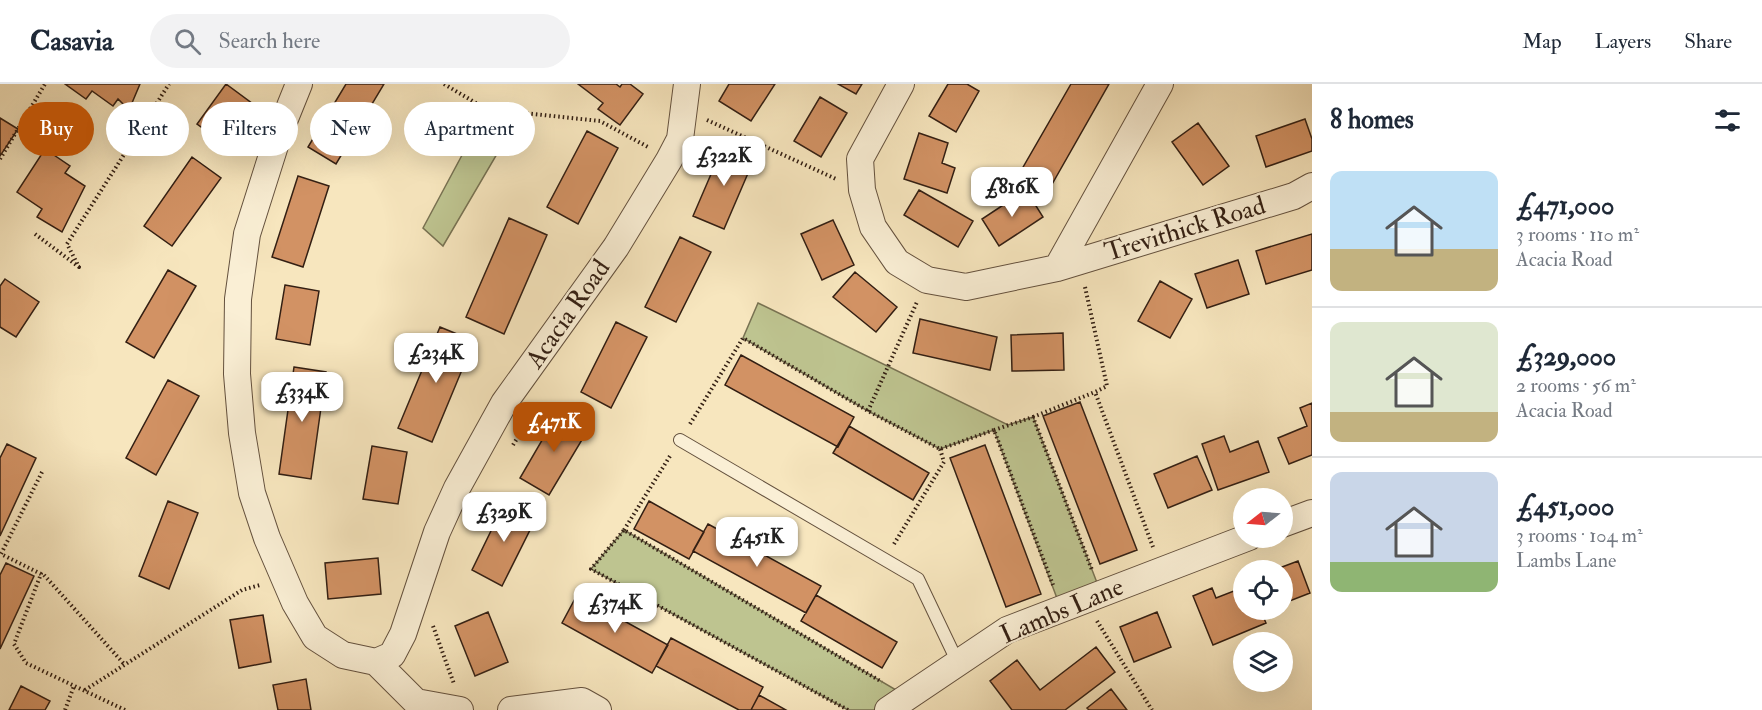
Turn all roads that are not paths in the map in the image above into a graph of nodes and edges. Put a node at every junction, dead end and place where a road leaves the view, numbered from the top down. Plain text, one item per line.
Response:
1 (299, 84) edge
2 (901, 84) edge
3 (1160, 84) edge
4 (693, 97) edge
5 (1312, 186) edge
6 (1068, 264) junction
7 (680, 440) road end
8 (1312, 513) edge
9 (1293, 520) edge
10 (1233, 543) edge
11 (376, 662) junction
12 (958, 663) junction
13 (458, 699) edge
14 (898, 703) edge
15 (511, 710) edge
16 (598, 710) edge

1 - 11 street
2 - 6 street, Trevithick Road
3 - 6 street
4 - 11 street, Acacia Road
5 - 6 street, Trevithick Road
7 - 12 lane
8 - 9 street
10 - 12 street, Lambs Lane
11 - 13 street
12 - 14 street, Lambs Lane
15 - 16 street

